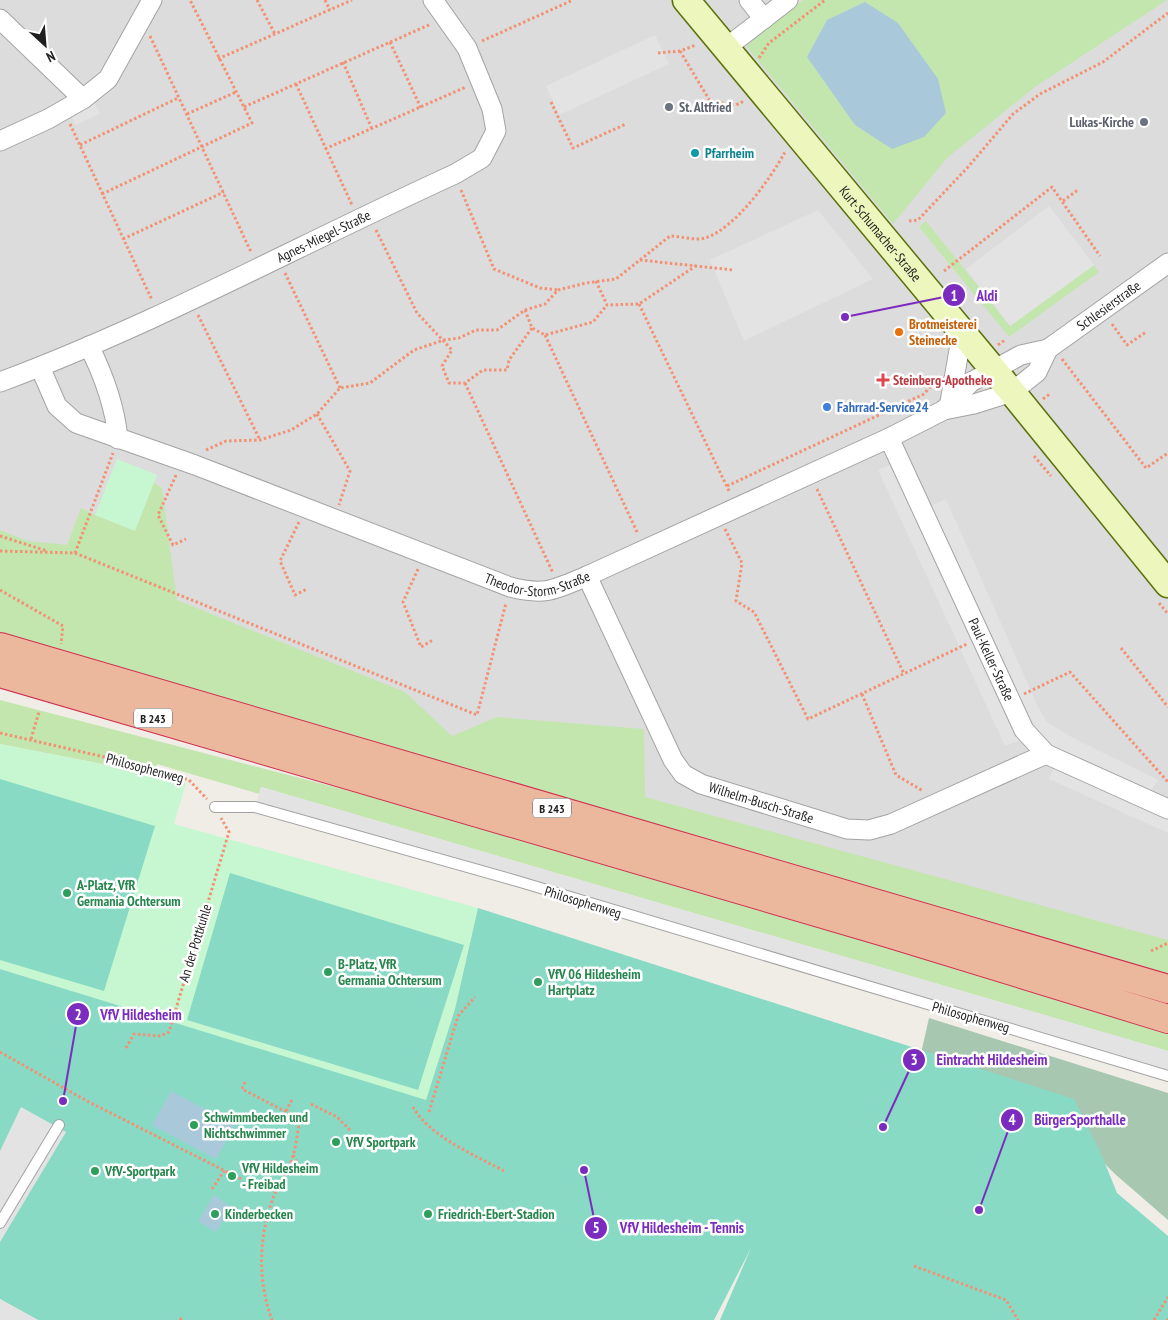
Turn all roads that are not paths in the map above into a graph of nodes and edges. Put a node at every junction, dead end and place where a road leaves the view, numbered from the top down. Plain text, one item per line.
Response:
1 (152, 0) edge
2 (433, 0) edge
3 (686, 0) edge
4 (749, 0) edge
5 (788, 0) edge
6 (0, 19) edge
7 (764, 19) junction
8 (727, 47) junction
9 (84, 99) junction
10 (0, 142) edge
11 (1168, 264) edge
12 (962, 333) junction
13 (89, 346) junction
14 (1050, 348) junction
15 (40, 367) junction
16 (993, 370) junction
17 (0, 382) edge
18 (1012, 392) junction
19 (947, 406) junction
20 (889, 438) junction
21 (118, 439) junction
22 (587, 576) junction
23 (1168, 584) edge
24 (0, 647) edge
25 (0, 673) edge
26 (1046, 754) junction
27 (215, 807) road end
28 (1168, 809) edge
29 (1168, 989) edge
30 (1168, 1019) edge
31 (1168, 1076) edge
32 (59, 1125) dead end
33 (0, 1223) edge

1 - 9 street
2 - 13 street, Agnes-Miegel-Straße
3 - 8 main road, Kurt-Schumacher-Straße
4 - 7 street
5 - 7 street
6 - 9 street
7 - 8 street
8 - 12 main road, Kurt-Schumacher-Straße
9 - 10 street
11 - 14 street, Schlesierstraße
12 - 16 main road, Kurt-Schumacher-Straße
12 - 19 street
13 - 15 street, Agnes-Miegel-Straße
13 - 21 street
14 - 16 street, Schlesierstraße
14 - 18 street, Schlesierstraße
15 - 17 street, Agnes-Miegel-Straße
15 - 21 street, Theodor-Storm-Straße
16 - 18 main road, Kurt-Schumacher-Straße
16 - 19 street, Theodor-Storm-Straße
18 - 19 street, Theodor-Storm-Straße
18 - 23 main road, Kurt-Schumacher-Straße
19 - 20 street, Theodor-Storm-Straße
20 - 22 street, Theodor-Storm-Straße
20 - 26 street, Paul-Keller-Straße
21 - 22 street, Theodor-Storm-Straße
22 - 26 street, Wilhelm-Busch-Straße
24 - 29 highway, B 243
25 - 30 highway, B 243
26 - 28 street, Paul-Keller-Straße
27 - 31 lane, Philosophenweg
32 - 33 lane

